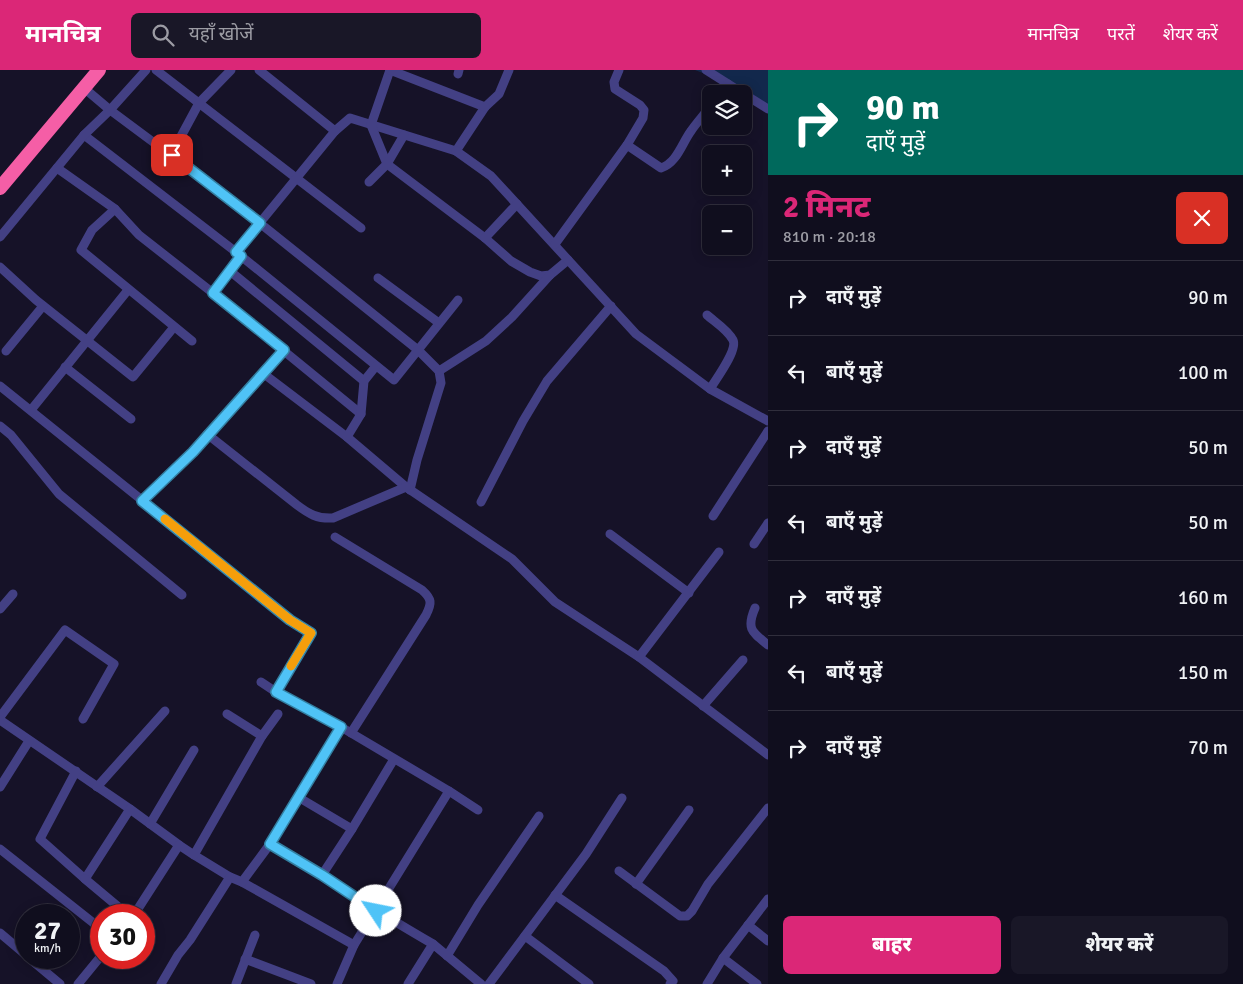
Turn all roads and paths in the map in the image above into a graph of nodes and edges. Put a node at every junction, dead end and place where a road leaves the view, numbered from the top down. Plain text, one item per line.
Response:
1 (99, 70) edge
2 (146, 70) edge
3 (156, 70) edge
4 (231, 70) edge
5 (258, 70) edge
6 (390, 70) edge
7 (509, 70) edge
8 (619, 70) edge
9 (710, 71) edge
10 (728, 84) edge
11 (88, 92) junction
12 (752, 99) edge
13 (199, 103) junction
14 (108, 108) junction
15 (485, 108) junction
16 (768, 109) edge
17 (702, 117) edge
18 (371, 125) junction
19 (334, 131) junction
20 (84, 135) junction
21 (404, 135) junction
22 (627, 145) junction
23 (456, 151) junction
24 (172, 155) junction
25 (388, 164) junction
26 (57, 168) junction
27 (296, 178) junction
28 (369, 182) dead end
29 (0, 188) edge
30 (518, 204) junction
31 (115, 210) junction
32 (260, 223) junction
33 (361, 228) dead end
34 (0, 237) edge
35 (485, 238) junction
36 (555, 244) junction
37 (239, 254) junction
38 (568, 260) junction
39 (0, 267) edge
40 (230, 271) junction
41 (550, 275) junction
42 (378, 278) dead end
43 (128, 290) junction
44 (213, 293) junction
45 (458, 300) dead end
46 (43, 306) junction
47 (611, 306) junction
48 (707, 315) dead end
49 (439, 323) junction
50 (174, 327) junction
51 (86, 341) junction
52 (192, 341) dead end
53 (284, 350) junction
54 (418, 350) junction
55 (6, 351) dead end
56 (376, 366) junction
57 (65, 367) junction
58 (439, 371) junction
59 (264, 374) junction
60 (364, 381) junction
61 (0, 386) edge
62 (710, 388) junction
63 (31, 410) junction
64 (361, 414) junction
65 (131, 419) dead end
66 (768, 421) edge
67 (0, 426) edge
68 (768, 431) edge
69 (207, 434) junction
70 (347, 437) junction
71 (408, 489) junction
72 (142, 501) junction
73 (481, 502) dead end
74 (713, 516) dead end
75 (768, 524) edge
76 (610, 534) dead end
77 (334, 537) dead end
78 (754, 544) dead end
79 (719, 552) dead end
80 (689, 593) junction
81 (13, 594) dead end
82 (182, 595) dead end
83 (755, 608) dead end
84 (0, 610) edge
85 (768, 645) edge
86 (639, 657) junction
87 (744, 660) dead end
88 (261, 682) dead end
89 (276, 692) junction
90 (703, 706) junction
91 (164, 710) dead end
92 (227, 714) dead end
93 (278, 714) dead end
94 (0, 719) edge
95 (83, 720) dead end
96 (341, 727) junction
97 (351, 733) junction
98 (262, 736) junction
99 (29, 741) junction
100 (194, 750) dead end
101 (768, 755) edge
102 (394, 759) junction
103 (76, 771) junction
104 (0, 787) edge
105 (98, 787) junction
106 (449, 791) junction
107 (298, 796) junction
108 (622, 798) dead end
109 (768, 808) edge
110 (130, 809) junction
111 (478, 810) dead end
112 (689, 810) dead end
113 (539, 816) dead end
114 (150, 824) junction
115 (352, 829) junction
116 (270, 844) junction
117 (179, 845) junction
118 (0, 849) edge
119 (194, 855) junction
120 (619, 871) dead end
121 (322, 875) junction
122 (230, 877) junction
123 (85, 879) junction
124 (242, 882) junction
125 (636, 884) junction
126 (555, 895) junction
127 (768, 899) edge
128 (115, 904) edge
129 (141, 904) edge
130 (376, 911) junction
131 (90, 920) edge
132 (748, 926) junction
133 (0, 933) edge
134 (255, 935) dead end
135 (525, 936) junction
136 (768, 941) edge
137 (5, 942) edge
138 (433, 944) junction
139 (354, 945) junction
140 (447, 956) junction
141 (723, 958) junction
142 (245, 959) junction
143 (43, 969) edge
144 (90, 969) edge
145 (674, 983) edge
146 (60, 984) edge
147 (78, 984) edge
148 (161, 984) edge
149 (236, 984) edge
150 (311, 984) edge
151 (337, 984) edge
152 (408, 984) edge
153 (481, 984) edge
154 (489, 984) edge
155 (589, 984) edge
156 (707, 984) edge
157 (757, 984) edge

1 - 11 highway
2 - 14 street
3 - 13 street
4 - 13 street
5 - 19 street
6 - 15 street
6 - 18 street
7 - 15 street
8 - 22 street
9 - 10 street
11 - 14 street
11 - 29 highway
12 - 16 street
13 - 24 street
13 - 27 street
14 - 20 street
14 - 24 street
15 - 23 street
17 - 22 street
18 - 19 street
18 - 21 street
18 - 25 street
19 - 27 street
20 - 26 street
20 - 37 street
21 - 23 street
21 - 25 street
22 - 36 street
23 - 30 street
24 - 32 street
25 - 28 street
25 - 35 street
26 - 31 street
26 - 34 street
27 - 32 street
27 - 33 street
30 - 35 street
30 - 36 street
31 - 43 street
31 - 44 street
32 - 37 street
32 - 54 street
35 - 41 street
36 - 38 street
37 - 40 street
37 - 56 street
38 - 41 street
38 - 47 street
39 - 46 street
40 - 44 street
40 - 60 street
41 - 58 street
42 - 49 street
43 - 50 street
43 - 51 street
44 - 53 street
45 - 49 street
46 - 51 street
46 - 55 street
47 - 62 street
47 - 73 street
48 - 62 street
49 - 54 street
50 - 51 street
50 - 52 street
51 - 57 street
53 - 59 street
53 - 64 street
54 - 56 street
54 - 58 street
56 - 60 street
57 - 63 street
57 - 65 street
58 - 71 street
59 - 69 street
59 - 70 street
60 - 64 street
61 - 63 street
62 - 66 street
63 - 72 street
64 - 70 street
67 - 82 street
68 - 74 street
69 - 71 street
69 - 72 street
70 - 71 street
71 - 86 street
72 - 89 street
75 - 78 street
76 - 80 street
77 - 97 street
79 - 80 street
80 - 86 street
81 - 84 street
83 - 85 street
86 - 90 street
87 - 90 street
88 - 89 street
89 - 96 street
90 - 101 street
91 - 105 street
92 - 98 street
93 - 98 street
94 - 95 street
94 - 99 street
96 - 97 street
96 - 107 street
97 - 102 street
98 - 119 street
99 - 103 street
99 - 104 street
100 - 114 street
102 - 106 street
102 - 115 street
103 - 105 street
103 - 123 street
105 - 110 street
106 - 111 street
106 - 130 street
107 - 115 street
107 - 116 street
108 - 126 street
109 - 125 street
110 - 114 street
110 - 123 street
112 - 125 street
113 - 140 street
114 - 117 street
115 - 121 street
116 - 121 street
116 - 124 street
117 - 119 street
117 - 129 street
118 - 131 street
119 - 122 street
120 - 125 street
121 - 130 street
122 - 124 street
122 - 148 street
123 - 128 street
124 - 139 street
126 - 135 street
126 - 145 street
127 - 132 street
130 - 138 street
130 - 139 street
132 - 136 street
132 - 141 street
133 - 137 street
134 - 142 street
135 - 154 street
135 - 155 street
138 - 140 street
138 - 152 street
139 - 151 street
140 - 153 street
141 - 156 street
141 - 157 street
142 - 149 street
142 - 150 street
143 - 146 street
144 - 147 street

